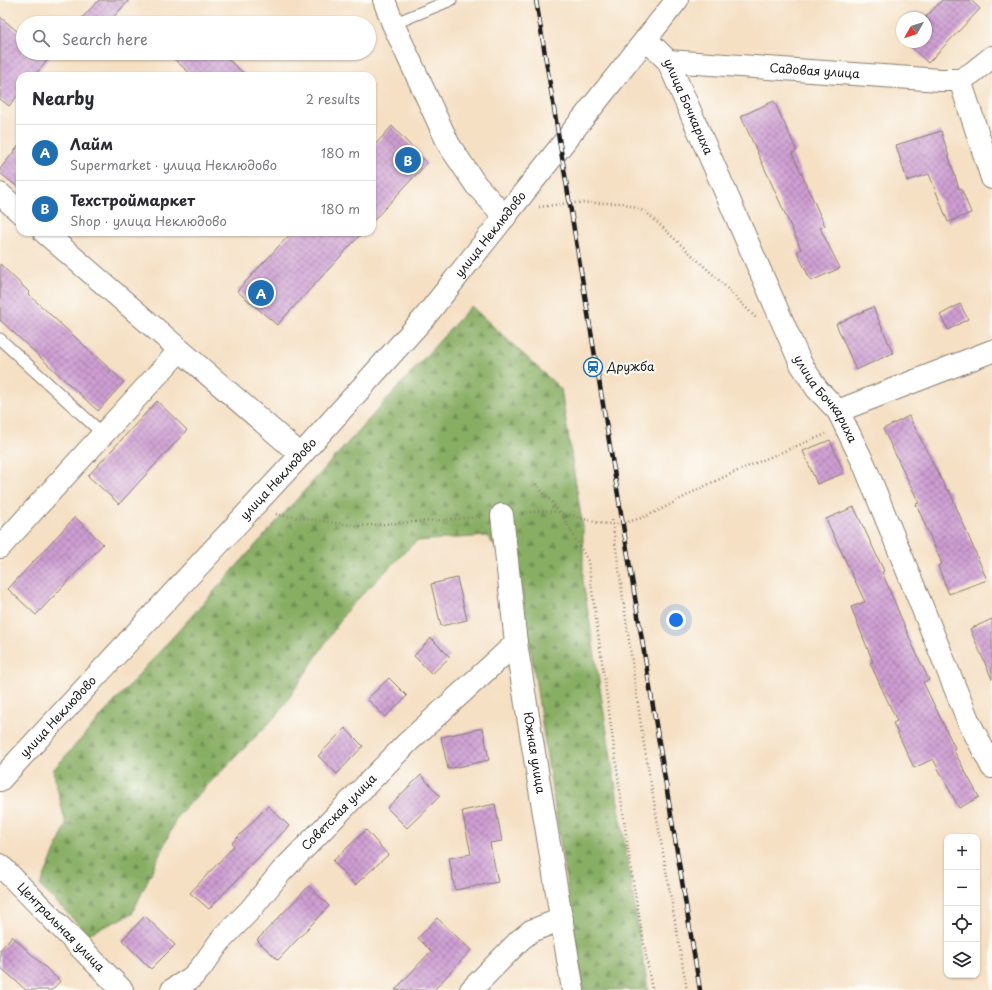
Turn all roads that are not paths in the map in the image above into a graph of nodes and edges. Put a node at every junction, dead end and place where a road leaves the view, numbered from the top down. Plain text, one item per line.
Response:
1 (384, 0) edge
2 (451, 0) edge
3 (677, 0) edge
4 (393, 24) junction
5 (646, 39) junction
6 (992, 57) edge
7 (668, 61) junction
8 (960, 80) junction
9 (992, 178) edge
10 (0, 194) edge
11 (16, 208) edge
12 (505, 217) junction
13 (49, 236) edge
14 (0, 339) edge
15 (180, 350) junction
16 (992, 352) edge
17 (841, 418) junction
18 (103, 434) junction
19 (301, 455) junction
20 (502, 515) road end
21 (0, 547) edge
22 (516, 644) junction
23 (992, 767) edge
24 (0, 780) edge
25 (0, 865) edge
26 (562, 919) junction
27 (122, 990) edge
28 (172, 990) edge
29 (471, 990) edge
30 (573, 990) edge

1 - 4 street
2 - 4 lane
3 - 5 street, улица Неклюдово
4 - 12 street
5 - 7 street, улица Бочкариха
5 - 12 street, улица Неклюдово
6 - 8 street
7 - 8 street, Садовая улица
7 - 17 street, улица Бочкариха
8 - 9 street
10 - 11 street
12 - 19 street, улица Неклюдово
13 - 15 street
14 - 18 lane
15 - 18 street
15 - 19 street
16 - 17 street
17 - 23 street, улица Бочкариха
18 - 21 street
19 - 24 street, улица Неклюдово
20 - 22 street, Южная улица
22 - 26 street, Южная улица
22 - 28 street, Советская улица
25 - 27 street, Центральная улица
26 - 29 street
26 - 30 street, Южная улица

